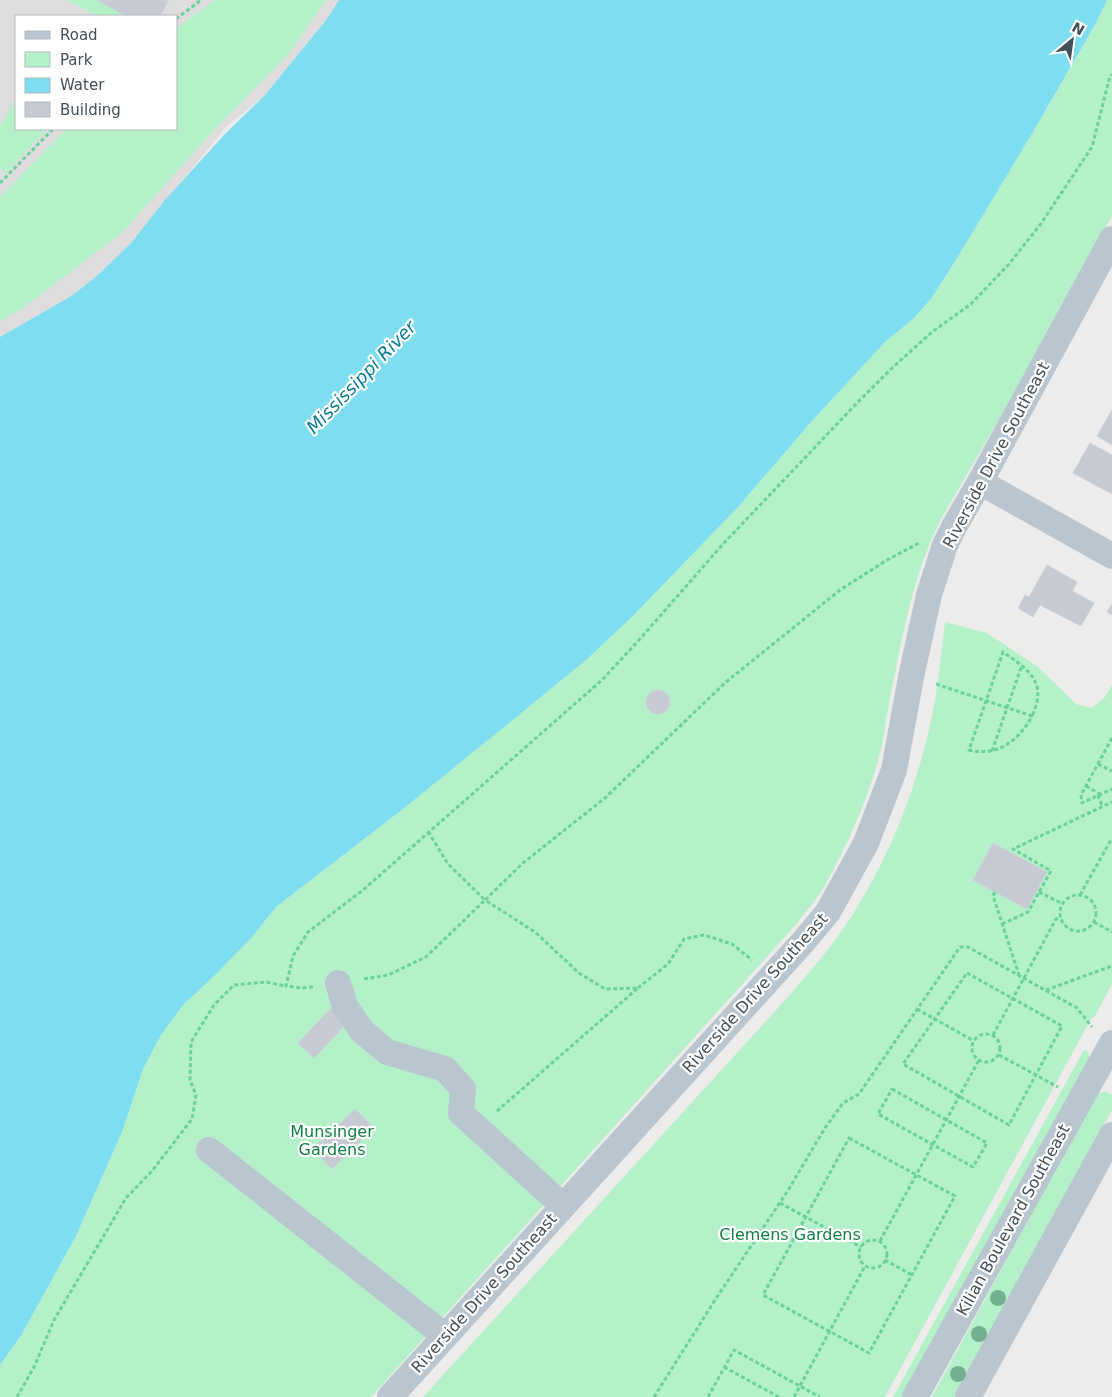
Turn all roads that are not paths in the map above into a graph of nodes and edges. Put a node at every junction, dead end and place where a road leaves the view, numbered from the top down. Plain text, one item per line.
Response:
1 (1112, 240) edge
2 (980, 482) junction
3 (1112, 556) edge
4 (338, 983) road end
5 (1110, 1050) edge
6 (1112, 1135) edge
7 (208, 1150) dead end
8 (552, 1196) dead end
9 (445, 1336) junction
10 (390, 1397) edge
11 (915, 1397) edge
12 (968, 1397) edge

1 - 2 street, Riverside Drive Southeast
2 - 3 street
2 - 9 street, Riverside Drive Southeast
4 - 8 street
5 - 11 street, Kilian Boulevard Southeast
6 - 12 street
7 - 9 street
9 - 10 street, Riverside Drive Southeast

